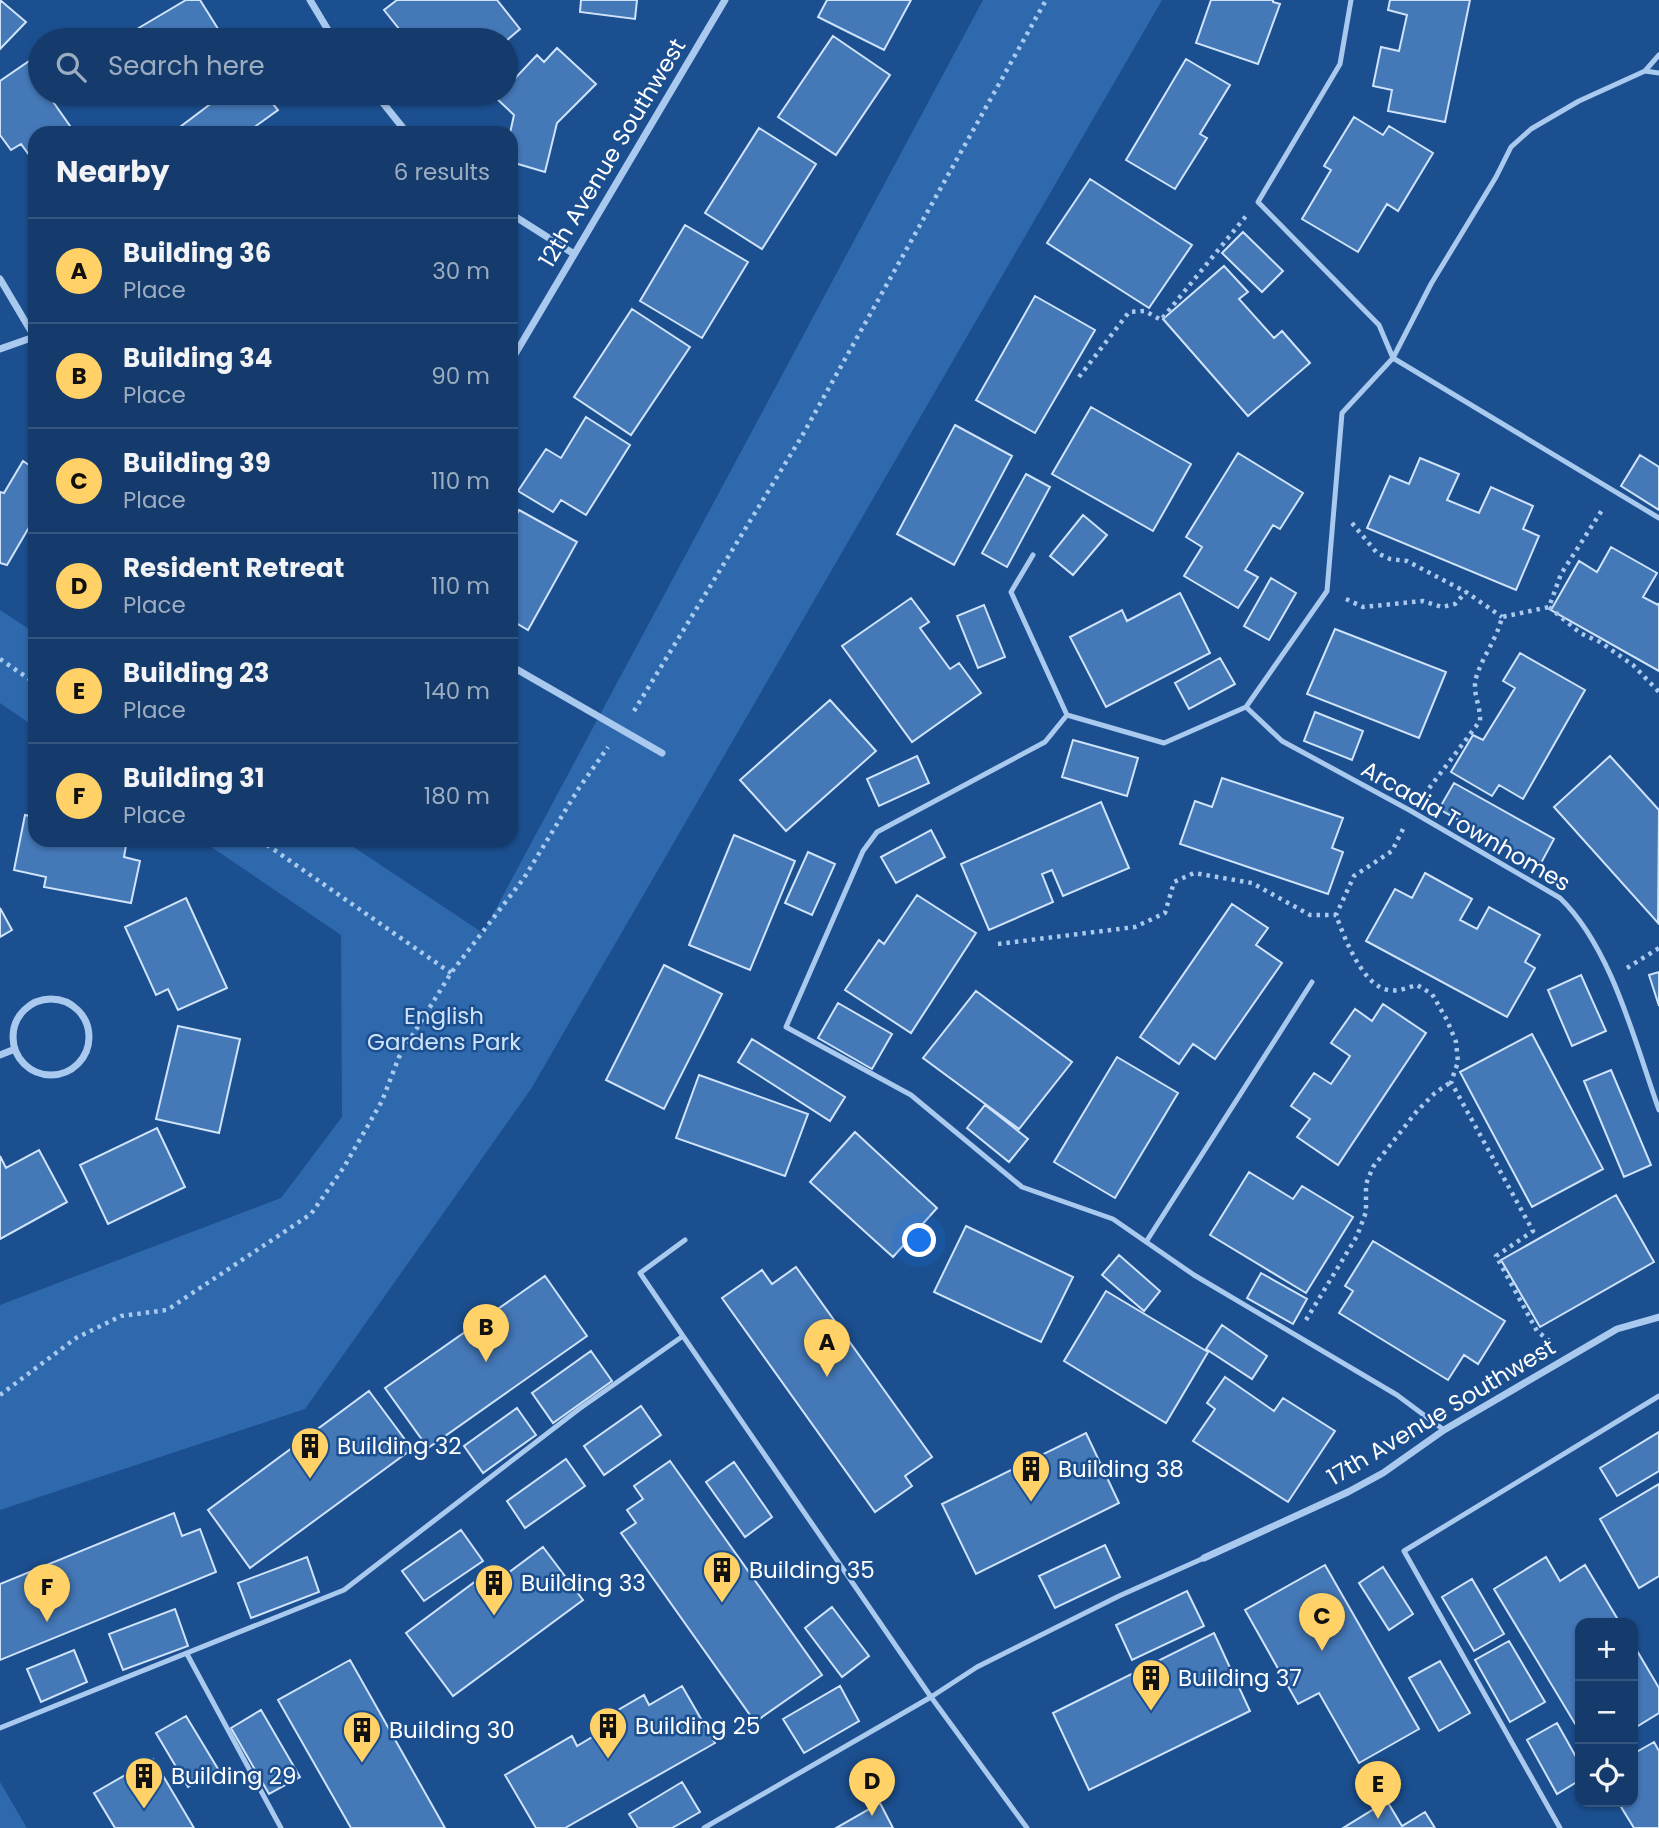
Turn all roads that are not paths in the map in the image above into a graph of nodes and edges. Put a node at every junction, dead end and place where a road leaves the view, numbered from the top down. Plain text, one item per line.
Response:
1 (310, 0) edge
2 (725, 0) edge
3 (1351, 0) edge
4 (327, 28) edge
5 (1659, 55) edge
6 (1644, 71) junction
7 (1659, 72) edge
8 (385, 105) edge
9 (401, 126) edge
10 (518, 218) edge
11 (574, 254) junction
12 (0, 279) edge
13 (28, 327) edge
14 (28, 339) edge
15 (0, 349) edge
16 (518, 350) edge
17 (1393, 358) junction
18 (1659, 518) edge
19 (1033, 555) dead end
20 (518, 670) edge
21 (1246, 707) junction
22 (1067, 715) junction
23 (663, 753) dead end
24 (1312, 982) dead end
25 (15, 1049) junction
26 (0, 1055) edge
27 (1656, 1091) edge
28 (1659, 1110) edge
29 (685, 1240) dead end
30 (1146, 1242) junction
31 (1659, 1317) edge
32 (683, 1336) junction
33 (1659, 1396) edge
34 (1444, 1430) junction
35 (1204, 1558) joint
36 (187, 1654) junction
37 (931, 1697) junction
38 (0, 1728) edge
39 (281, 1828) edge
40 (704, 1828) edge
41 (1027, 1828) edge
42 (1560, 1828) edge

1 - 4 street
2 - 11 street, 12th Avenue Southwest
3 - 17 lane
5 - 6 lane
6 - 7 lane
6 - 17 lane
8 - 9 street
10 - 11 street
11 - 16 street, 12th Avenue Southwest
12 - 13 street
14 - 15 street
17 - 18 lane
17 - 21 lane
19 - 22 lane
20 - 23 street
21 - 22 lane
21 - 27 lane, Arcadia Townhomes
22 - 30 lane
24 - 30 lane
25 - 25 street
25 - 26 street
27 - 28 lane, Arcadia Townhomes
29 - 32 lane
30 - 34 lane
31 - 34 street, 17th Avenue Southwest
32 - 36 lane
32 - 37 lane
33 - 42 lane
34 - 35 street, 17th Avenue Southwest
35 - 37 lane
36 - 38 lane
36 - 39 lane
37 - 40 lane
37 - 41 lane

